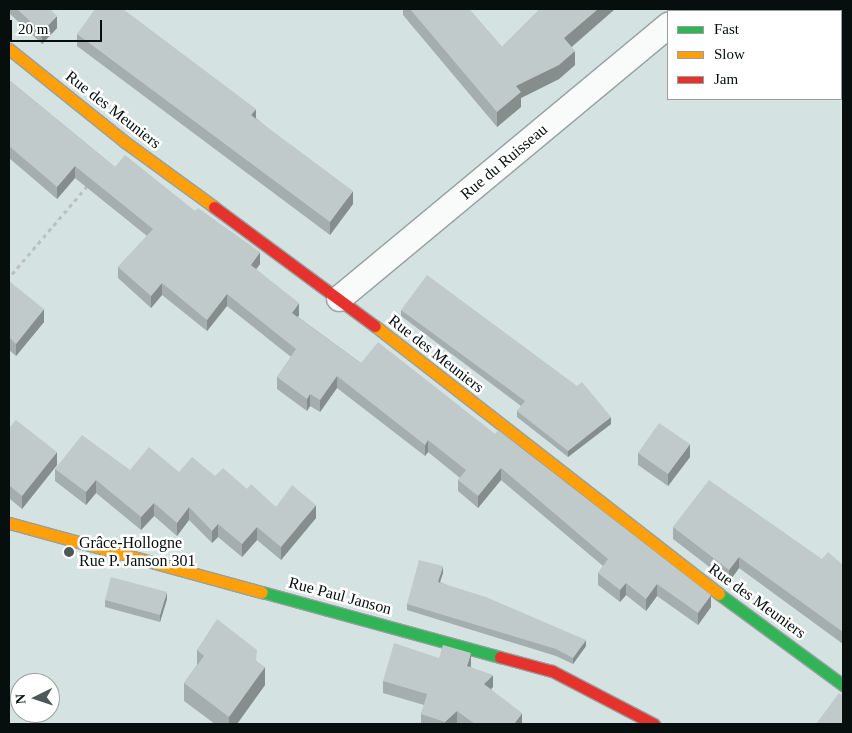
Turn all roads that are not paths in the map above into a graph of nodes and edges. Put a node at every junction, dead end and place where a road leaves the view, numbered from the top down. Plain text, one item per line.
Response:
1 (667, 26) edge
2 (9, 49) edge
3 (339, 298) junction
4 (9, 523) edge
5 (843, 684) edge
6 (654, 724) edge

1 - 3 street, Rue du Ruisseau
2 - 3 street, Rue des Meuniers
3 - 5 street, Rue des Meuniers
4 - 6 street, Rue Paul Janson

